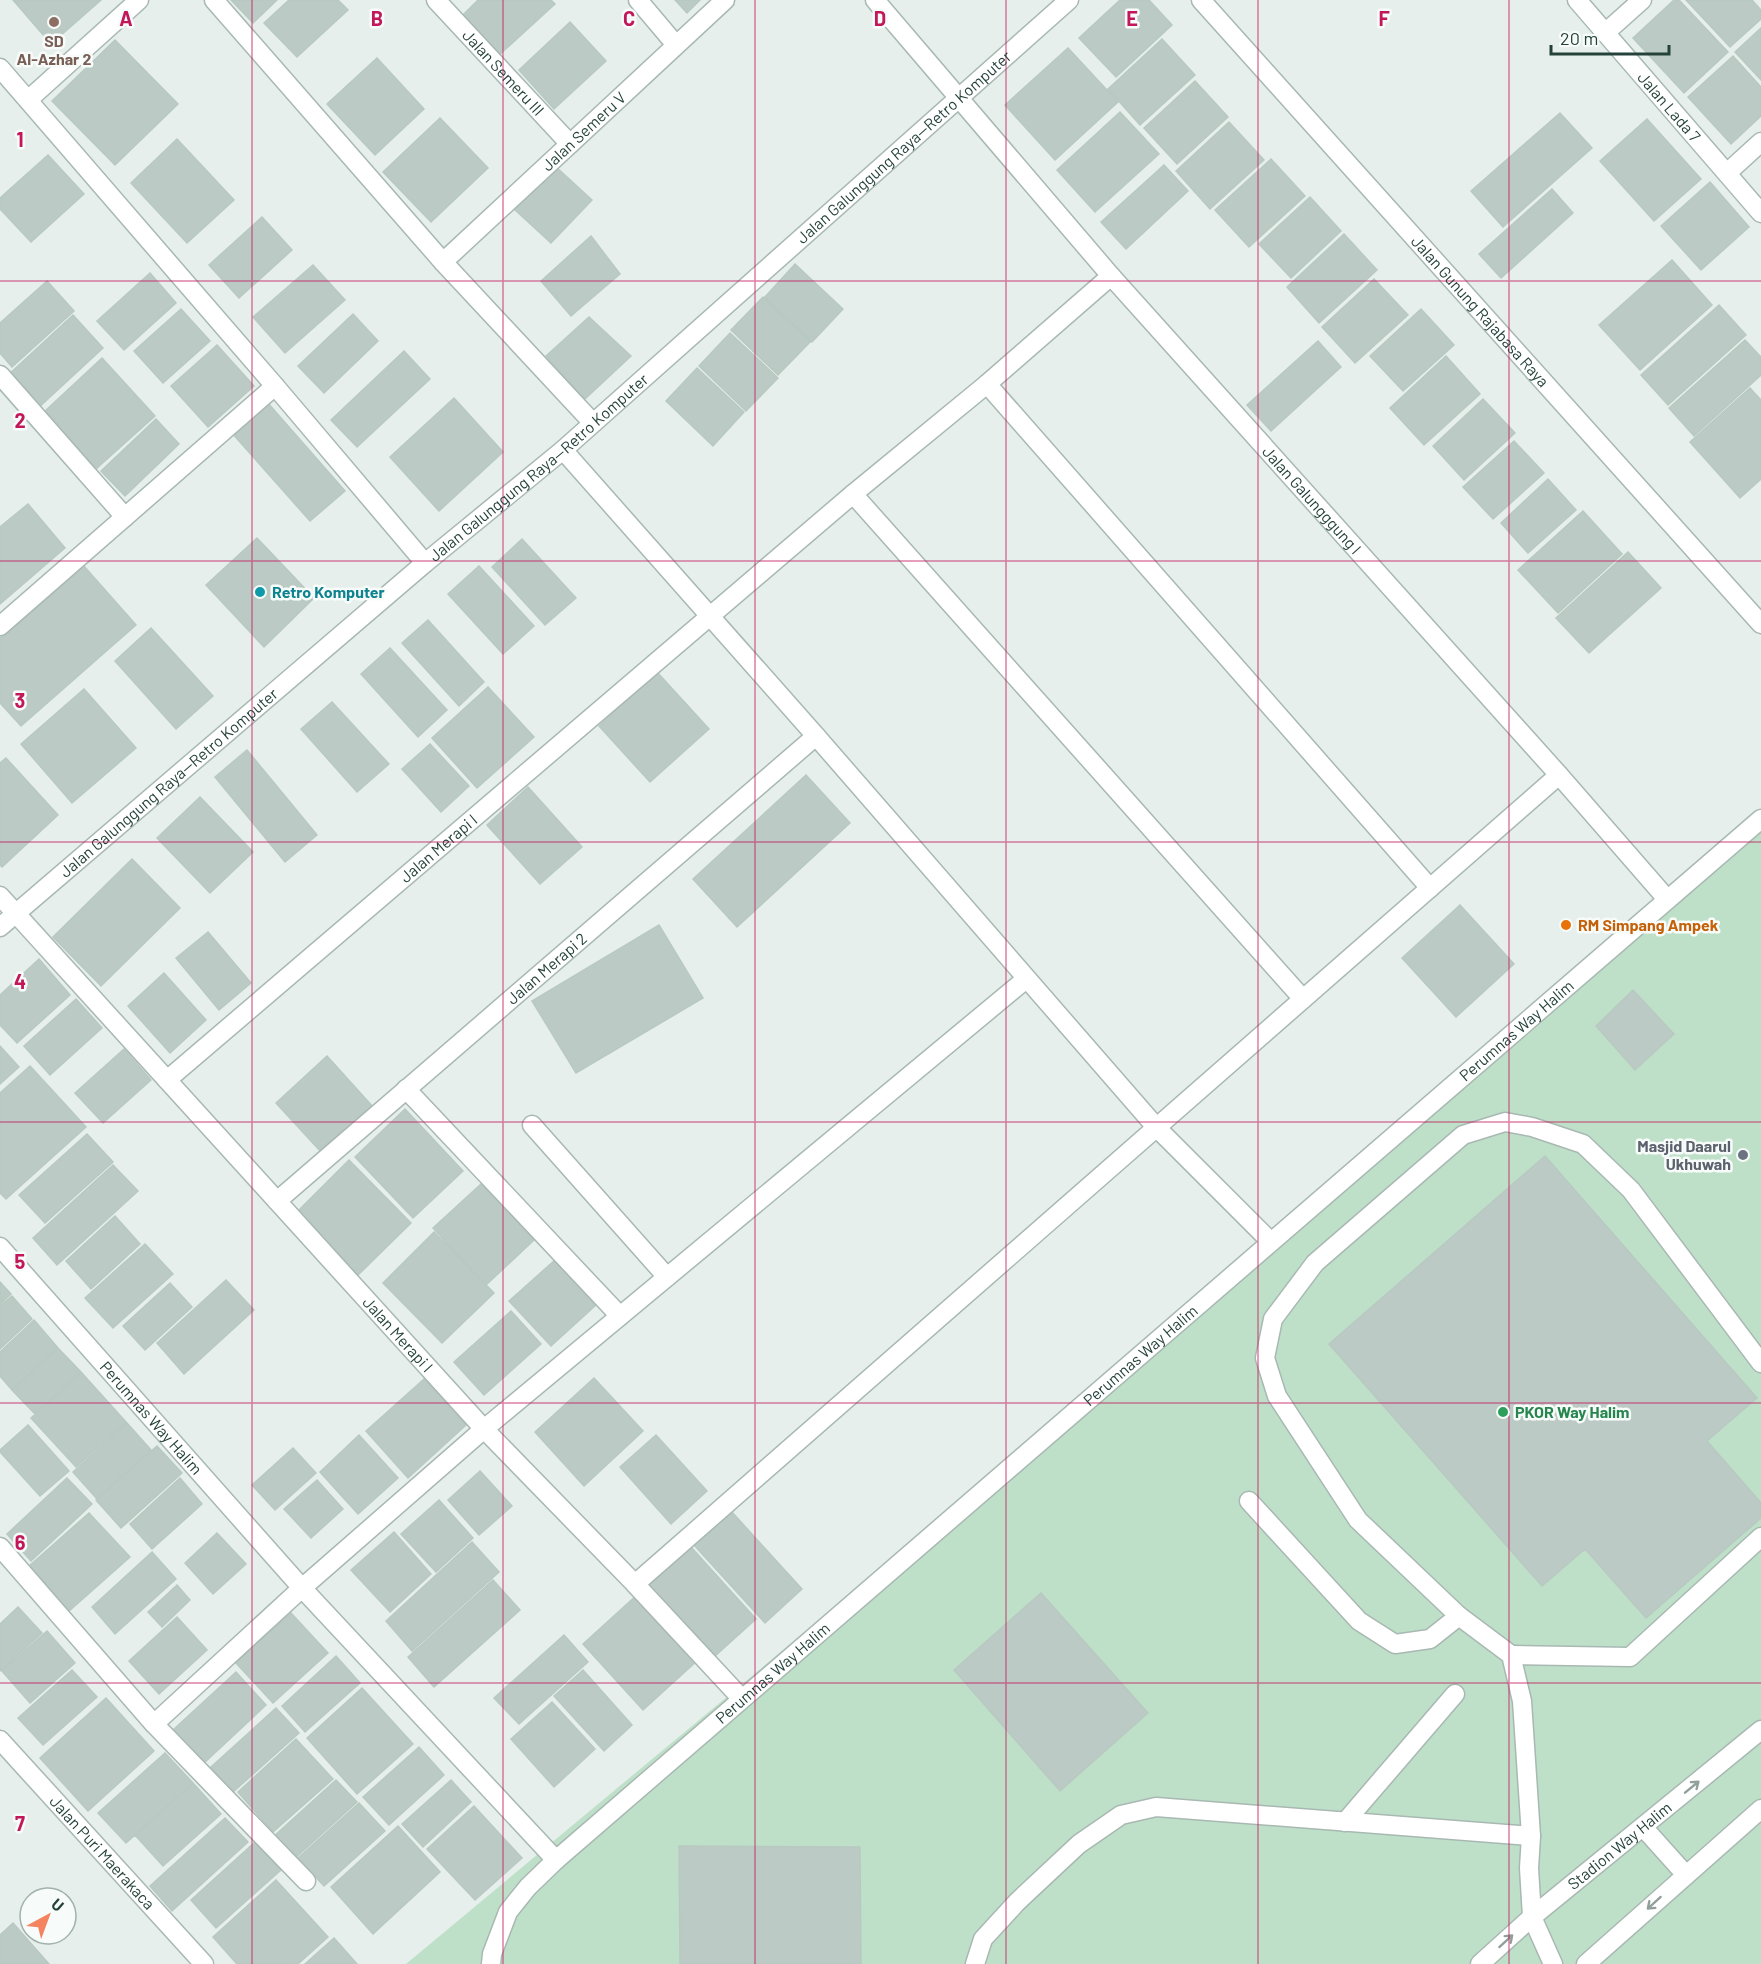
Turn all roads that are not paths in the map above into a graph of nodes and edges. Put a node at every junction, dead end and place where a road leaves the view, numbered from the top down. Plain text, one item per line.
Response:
1 (139, 0) edge
2 (214, 0) edge
3 (436, 0) edge
4 (638, 0) edge
5 (725, 0) edge
6 (875, 0) edge
7 (1069, 0) edge
8 (1201, 0) edge
9 (1577, 0) edge
10 (1642, 0) edge
11 (1605, 33) junction
12 (676, 45) junction
13 (0, 68) edge
14 (959, 98) junction
15 (28, 100) junction
16 (1761, 142) edge
17 (570, 144) junction
18 (1727, 173) junction
19 (1761, 213) edge
20 (443, 262) junction
21 (1111, 276) junction
22 (0, 375) edge
23 (987, 384) junction
24 (275, 386) junction
25 (593, 423) junction
26 (563, 450) junction
27 (853, 494) junction
28 (125, 517) junction
29 (425, 563) junction
30 (710, 616) junction
31 (1761, 624) edge
32 (0, 627) edge
33 (816, 736) junction
34 (1559, 775) junction
35 (1761, 819) edge
36 (1430, 888) junction
37 (0, 896) edge
38 (1667, 899) junction
39 (16, 913) junction
40 (0, 927) edge
41 (1026, 979) junction
42 (1303, 999) junction
43 (167, 1080) junction
44 (406, 1089) junction
45 (532, 1125) dead end
46 (1156, 1127) junction
47 (277, 1200) junction
48 (1270, 1242) junction
49 (0, 1247) edge
50 (667, 1277) junction
51 (620, 1316) junction
52 (1758, 1353) edge
53 (484, 1429) junction
54 (1249, 1501) dead end
55 (1761, 1537) edge
56 (0, 1547) edge
57 (635, 1584) junction
58 (302, 1588) junction
59 (1459, 1616) junction
60 (1511, 1655) junction
61 (1455, 1694) dead end
62 (742, 1699) junction
63 (154, 1724) junction
64 (1761, 1730) edge
65 (0, 1740) edge
66 (1761, 1809) edge
67 (1345, 1822) junction
68 (1643, 1827) junction
69 (1531, 1836) junction
70 (556, 1860) junction
71 (1686, 1875) junction
72 (306, 1881) dead end
73 (1533, 1917) junction
74 (204, 1964) edge
75 (491, 1964) edge
76 (975, 1964) edge
77 (1480, 1964) edge
78 (1553, 1964) edge
79 (1586, 1964) edge

1 - 15 street
2 - 20 street
3 - 17 street, Jalan Semeru III
4 - 12 street
5 - 12 street, Jalan Semeru V
6 - 14 street, Jalan Galungggung I
7 - 14 street, Jalan Galunggung Raya—Retro Komputer
8 - 31 street, Jalan Gunung Rajabasa Raya
9 - 11 street, Jalan Lada 7
10 - 11 street
11 - 18 street, Jalan Lada 7
12 - 17 street, Jalan Semeru V
13 - 15 street
14 - 21 street, Jalan Galungggung I
14 - 25 street, Jalan Galunggung Raya—Retro Komputer
15 - 24 street
16 - 18 street
17 - 20 street, Jalan Semeru V
18 - 19 street, Jalan Lada 7
20 - 25 street
21 - 23 street, Jalan Merapi I
21 - 34 street, Jalan Galungggung I
22 - 28 street
23 - 27 street, Jalan Merapi I
23 - 36 street
24 - 28 street
24 - 29 street
25 - 26 street, Jalan Galunggung Raya—Retro Komputer
26 - 29 street, Jalan Galunggung Raya—Retro Komputer
26 - 30 street
27 - 30 street, Jalan Merapi I
27 - 42 street
28 - 32 street
29 - 39 street, Jalan Galunggung Raya—Retro Komputer
30 - 33 street
30 - 43 street, Jalan Merapi I
33 - 41 street
33 - 44 street, Jalan Merapi 2
34 - 36 street
34 - 38 street, Jalan Galungggung I
35 - 38 street, Perumnas Way Halim
36 - 42 street
37 - 39 street, Jalan Merapi I
38 - 48 street, Perumnas Way Halim
39 - 40 street, Jalan Galunggung Raya—Retro Komputer
39 - 43 street, Jalan Merapi I
41 - 46 street
41 - 50 street
42 - 46 street
43 - 47 street, Jalan Merapi I
44 - 47 street, Jalan Merapi 2
44 - 51 street
45 - 50 street
46 - 48 street
46 - 57 street
47 - 53 street, Jalan Merapi I
48 - 62 street, Perumnas Way Halim
49 - 58 street, Perumnas Way Halim
50 - 51 street
51 - 53 street
52 - 59 street
53 - 57 street, Jalan Merapi I
53 - 58 street
54 - 59 street
55 - 60 street
56 - 63 street
57 - 62 street, Jalan Merapi I
58 - 63 street
58 - 70 street, Perumnas Way Halim
59 - 60 street
60 - 69 street
61 - 67 street
62 - 70 street, Perumnas Way Halim
63 - 72 street
68 -> 64 street, Stadion Way Halim
65 - 74 street, Jalan Puri Maerakaca
66 - 71 street
67 - 69 street
67 - 76 street
68 - 71 street
68 - 73 street, Stadion Way Halim
69 - 73 street
70 - 75 street
71 -> 79 street
77 -> 73 street, Stadion Way Halim
73 - 78 street

